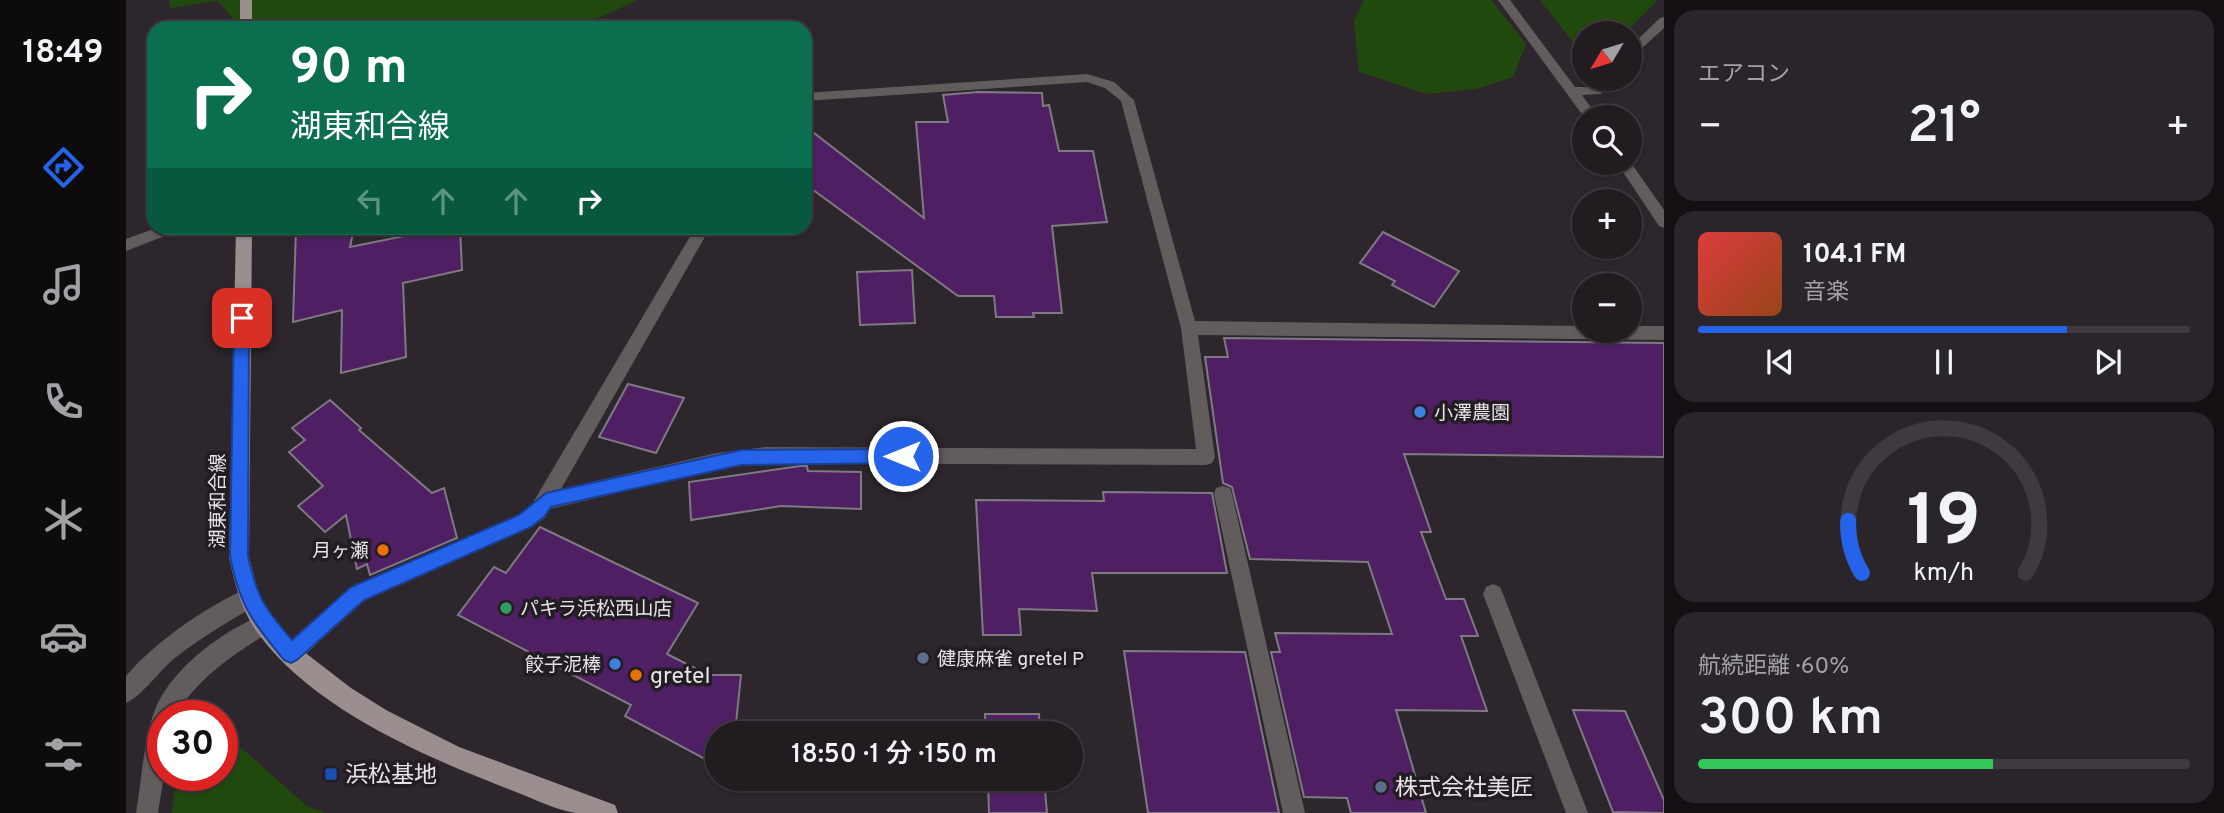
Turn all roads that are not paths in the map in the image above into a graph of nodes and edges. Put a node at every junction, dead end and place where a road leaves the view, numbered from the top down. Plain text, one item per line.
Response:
1 (246, 0) edge
2 (1504, 0) edge
3 (246, 21) edge
4 (1664, 21) edge
5 (1642, 43) edge
6 (1595, 91) edge
7 (1572, 92) junction
8 (812, 97) edge
9 (1582, 105) edge
10 (1632, 175) edge
11 (1664, 222) edge
12 (152, 235) edge
13 (244, 235) edge
14 (698, 235) edge
15 (126, 245) edge
16 (1189, 328) junction
17 (1664, 333) edge
18 (1223, 494) dead end
19 (546, 501) junction
20 (1493, 594) dead end
21 (251, 597) junction
22 (264, 624) junction
23 (291, 654) junction
24 (126, 692) edge
25 (173, 700) edge
26 (151, 791) edge
27 (147, 813) edge
28 (607, 813) edge
29 (1294, 813) edge
30 (1577, 813) edge

1 - 3 main road
2 - 7 street
4 - 5 street
6 - 7 street
7 - 9 street
8 - 16 street
10 - 11 street
12 - 15 street
13 - 21 main road, 湖東和合線
14 - 19 street
16 - 17 street
16 - 19 street
18 - 29 street
19 - 23 street
20 - 30 street
21 - 22 main road, 湖東和合線
21 - 24 street
22 - 23 main road, 湖東和合線
22 - 25 street
23 - 28 main road, 湖東和合線
26 - 27 street

